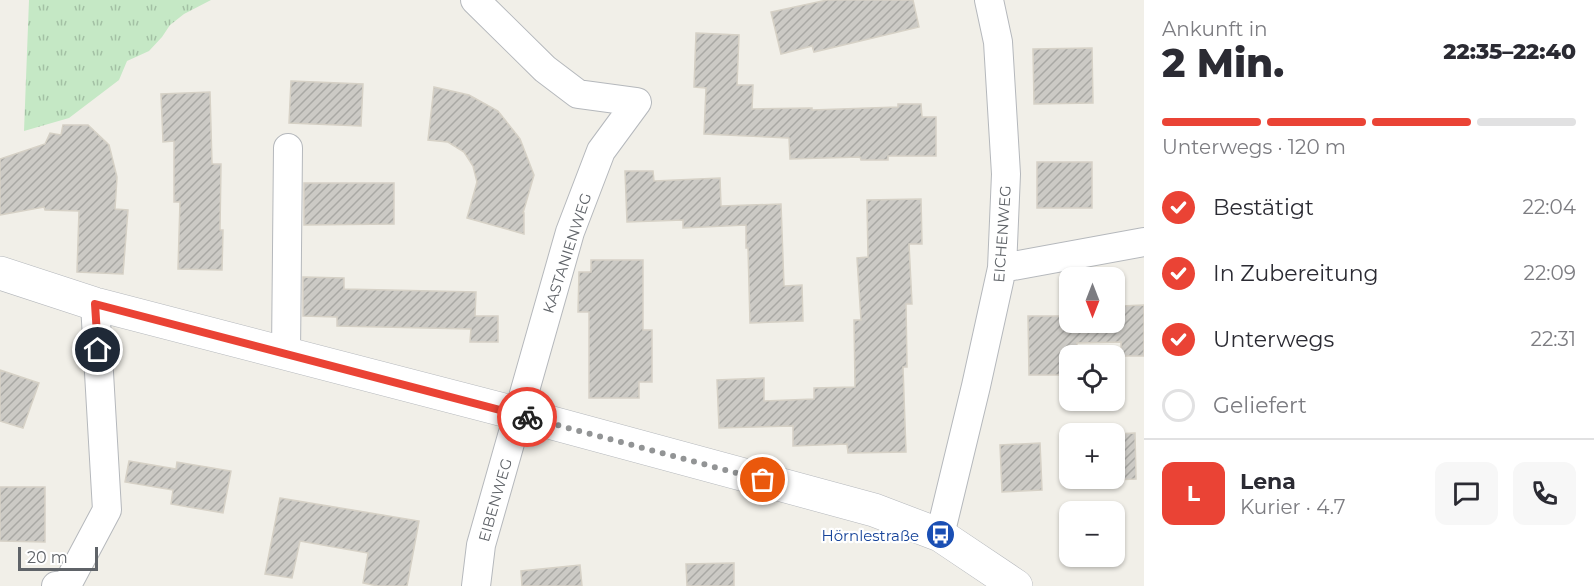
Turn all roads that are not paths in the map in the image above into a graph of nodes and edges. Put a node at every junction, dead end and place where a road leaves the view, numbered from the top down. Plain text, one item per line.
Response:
1 (475, 0) edge
2 (989, 0) edge
3 (288, 148) dead end
4 (1144, 242) edge
5 (1002, 268) junction
6 (0, 273) edge
7 (95, 304) junction
8 (286, 353) junction
9 (519, 414) junction
10 (940, 536) junction
11 (56, 586) edge
12 (476, 586) edge
13 (1016, 586) edge

1 - 9 street, KASTANIENWEG
2 - 5 street, EICHENWEG
3 - 8 street
4 - 5 street
5 - 10 street, EICHENWEG
6 - 7 street
7 - 8 street
7 - 11 street
8 - 9 street
9 - 10 street
9 - 12 street, EIBENWEG
10 - 13 street

